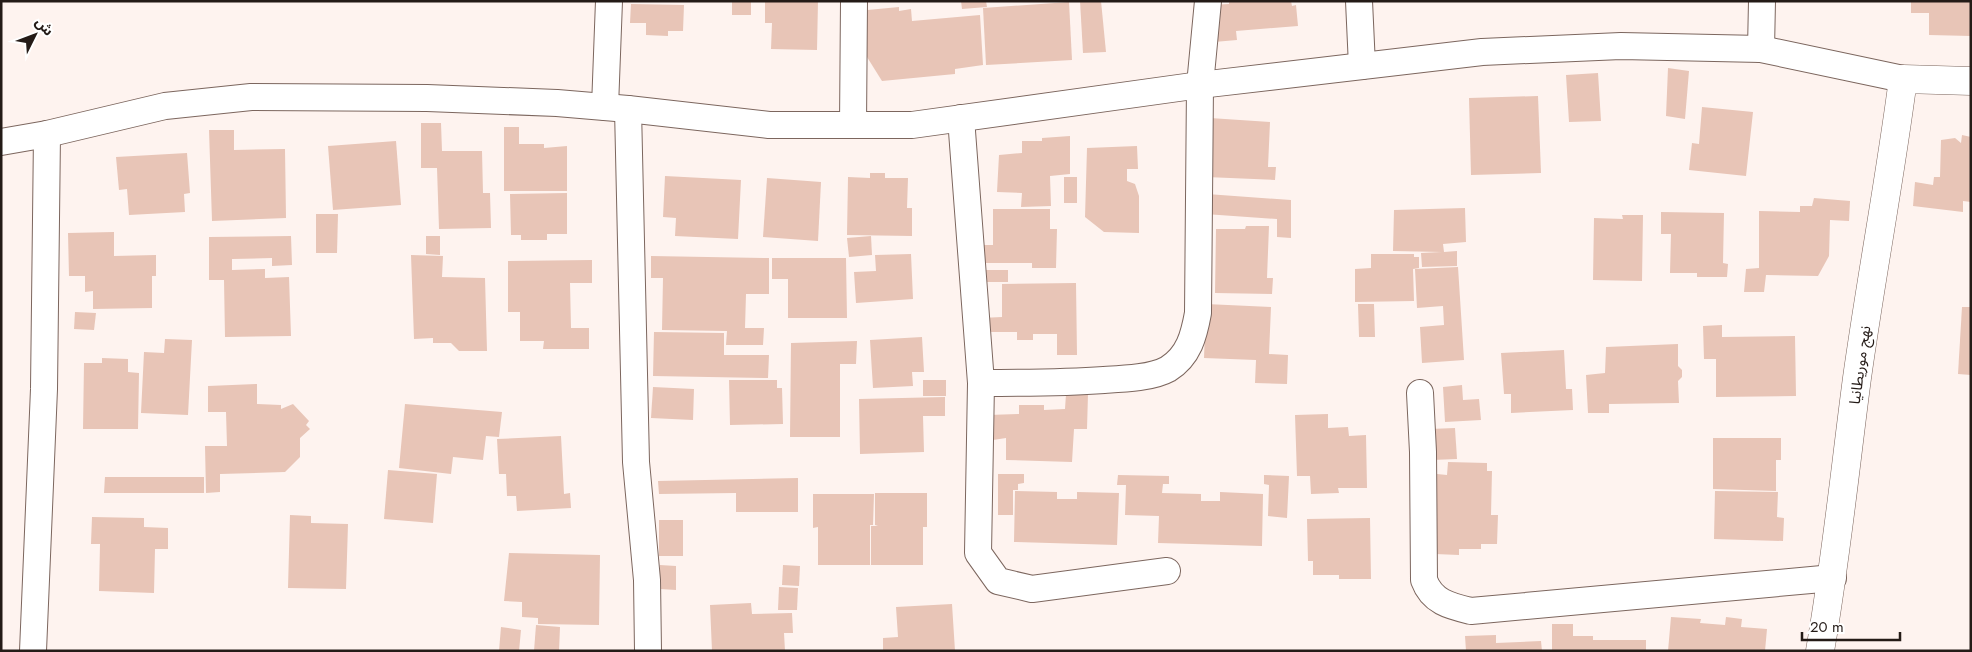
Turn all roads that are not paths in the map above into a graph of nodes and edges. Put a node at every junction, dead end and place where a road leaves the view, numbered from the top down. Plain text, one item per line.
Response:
1 (609, 1) edge
2 (854, 1) edge
3 (1208, 1) edge
4 (1359, 1) edge
5 (1762, 1) edge
6 (1761, 49) junction
7 (1362, 66) junction
8 (1903, 79) junction
9 (1971, 81) edge
10 (1200, 85) junction
11 (617, 108) junction
12 (961, 118) junction
13 (853, 125) junction
14 (47, 134) junction
15 (1, 142) edge
16 (981, 383) junction
17 (1420, 393) dead end
18 (1167, 571) dead end
19 (1832, 578) junction
20 (32, 651) edge
21 (648, 651) edge
22 (1820, 651) edge

1 - 11 street
2 - 13 street
3 - 10 street
4 - 7 street
5 - 6 street
6 - 7 street
6 - 8 street
7 - 10 street
8 - 9 main road
8 - 19 main road, نهج موريطانيا
10 - 12 street
10 - 16 street
11 - 13 street
11 - 14 street
11 - 21 street
12 - 13 street
12 - 16 street
14 - 15 street
14 - 20 street
16 - 18 street
17 - 19 street
19 - 22 main road, نهج موريطانيا

